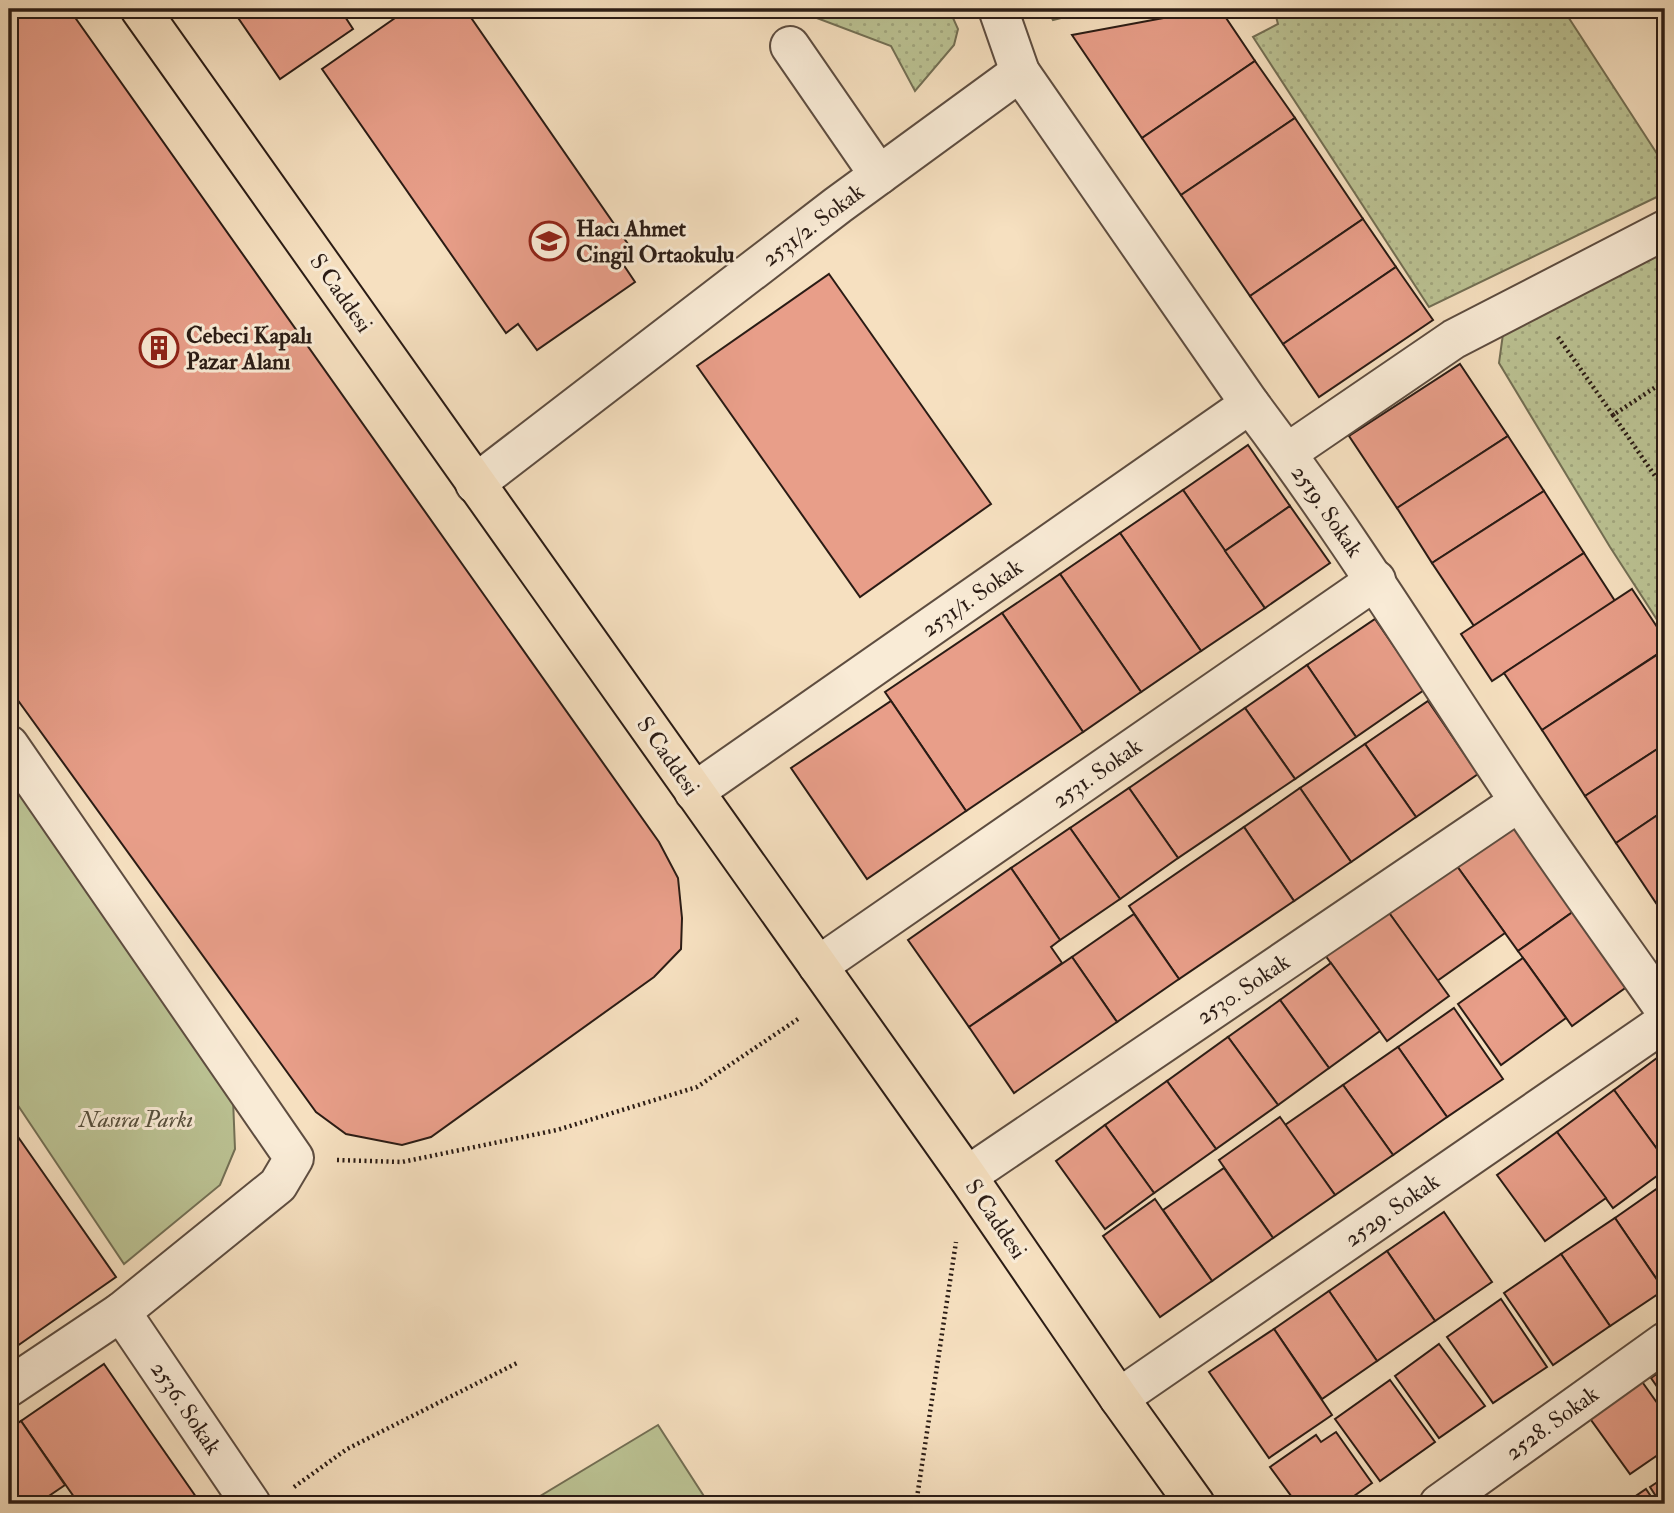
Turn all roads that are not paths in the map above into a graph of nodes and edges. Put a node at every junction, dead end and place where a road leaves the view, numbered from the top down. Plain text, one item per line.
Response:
1 (140, 9) edge
2 (998, 9) edge
3 (790, 46) dead end
4 (1020, 72) junction
5 (879, 175) junction
6 (1665, 230) edge
7 (1250, 404) junction
8 (1287, 453) junction
9 (475, 484) junction
10 (1376, 580) junction
11 (9, 745) edge
12 (694, 792) junction
13 (1520, 802) junction
14 (827, 980) junction
15 (1665, 1010) edge
16 (1665, 1022) edge
17 (967, 1176) junction
18 (121, 1312) junction
19 (1665, 1342) edge
20 (9, 1387) edge
21 (1119, 1398) junction
22 (1185, 1501) edge
23 (251, 1504) edge
24 (1439, 1504) edge

1 - 9 main road, S Caddesi
2 - 4 street, 2519. Sokak
3 - 5 street
4 - 5 street, 2531/2. Sokak
4 - 7 street, 2519. Sokak
5 - 9 street, 2531/2. Sokak
6 - 8 street
7 - 8 street, 2519. Sokak
7 - 12 street, 2531/1. Sokak
8 - 10 street, 2519. Sokak
9 - 12 main road, S Caddesi
10 - 13 street, 2519. Sokak
10 - 14 street, 2531. Sokak
11 - 18 street
12 - 14 main road, S Caddesi
13 - 15 street, 2519. Sokak
13 - 17 street, 2530. Sokak
14 - 17 main road, S Caddesi
16 - 21 street, 2529. Sokak
17 - 21 main road, S Caddesi
18 - 20 street
18 - 23 street, 2536. Sokak
19 - 24 street, 2528. Sokak
21 - 22 main road, S Caddesi

